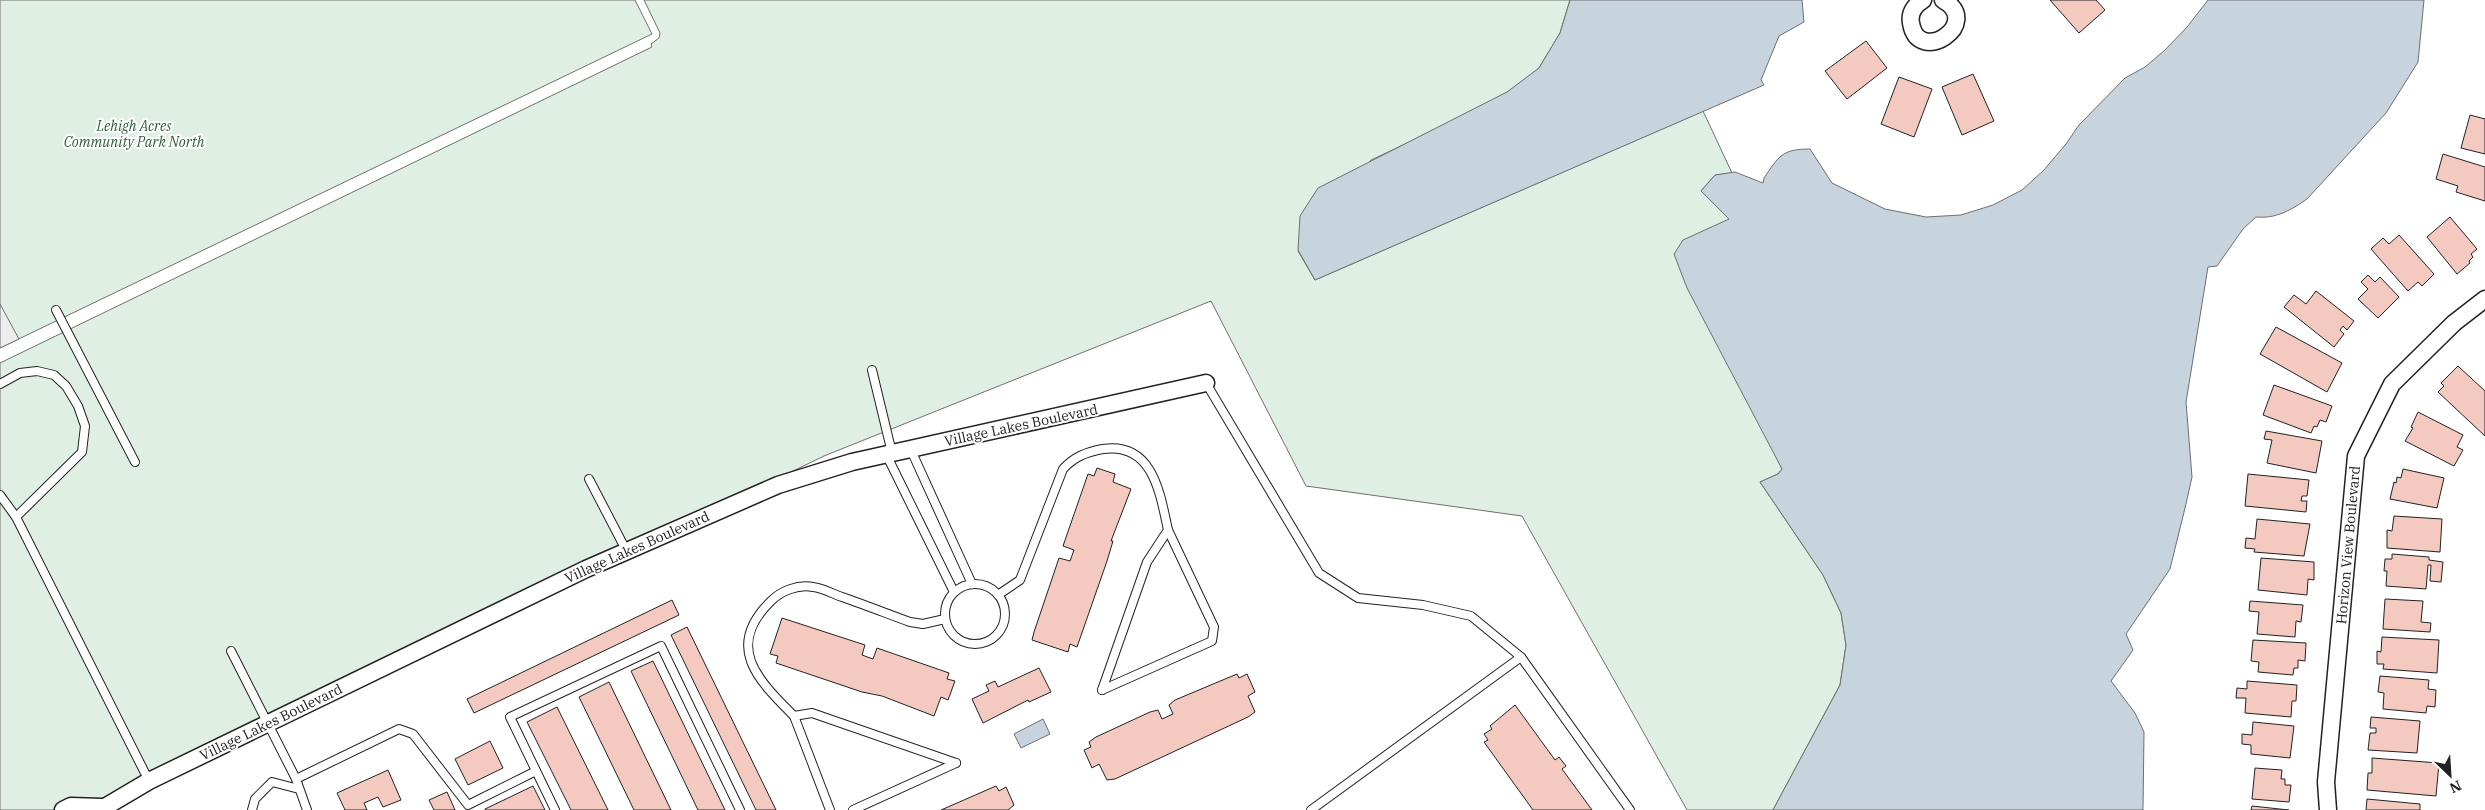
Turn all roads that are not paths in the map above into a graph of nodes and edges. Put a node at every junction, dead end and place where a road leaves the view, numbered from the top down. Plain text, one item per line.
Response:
1 (1923, 0) edge
2 (1952, 2) edge
3 (2485, 299) edge
4 (56, 310) dead end
5 (872, 370) dead end
6 (1206, 383) joint
7 (0, 384) edge
8 (910, 448) junction
9 (889, 454) junction
10 (135, 462) dead end
11 (589, 479) dead end
12 (0, 495) edge
13 (16, 517) junction
14 (1168, 530) junction
15 (626, 550) junction
16 (972, 584) junction
17 (954, 592) junction
18 (998, 595) junction
19 (945, 619) junction
20 (231, 651) dead end
21 (1521, 657) junction
22 (794, 716) junction
23 (267, 724) junction
24 (536, 770) junction
25 (296, 780) junction
26 (149, 781) junction
27 (299, 790) junction
28 (469, 807) edge
29 (101, 808) edge
30 (63, 810) edge
31 (252, 810) edge
32 (307, 810) edge
33 (555, 810) edge
34 (740, 810) edge
35 (830, 810) edge
36 (853, 810) edge
37 (1312, 810) edge
38 (1630, 810) edge
39 (2328, 810) edge

1 - 2 street
3 - 39 street, Horizon View Boulevard
4 - 10 lane
5 - 9 lane
6 - 8 street, Village Lakes Boulevard
6 - 21 lane
7 - 13 lane
8 - 9 street, Village Lakes Boulevard
8 - 16 lane
9 - 15 street, Village Lakes Boulevard
9 - 17 lane
11 - 15 lane
12 - 13 lane
13 - 26 lane
14 - 14 lane
14 - 18 lane
15 - 23 street, Village Lakes Boulevard
16 - 17 lane
16 - 18 lane
17 - 19 lane
18 - 19 lane
19 - 22 lane
20 - 23 lane
21 - 37 lane
21 - 38 lane
22 - 35 lane
22 - 36 lane
23 - 25 lane
23 - 26 street, Village Lakes Boulevard
24 - 28 lane
24 - 33 lane
24 - 34 lane
25 - 27 lane
25 - 28 lane
26 - 29 street, Village Lakes Boulevard
27 - 31 lane
27 - 32 lane
29 - 30 street, Village Lakes Boulevard

